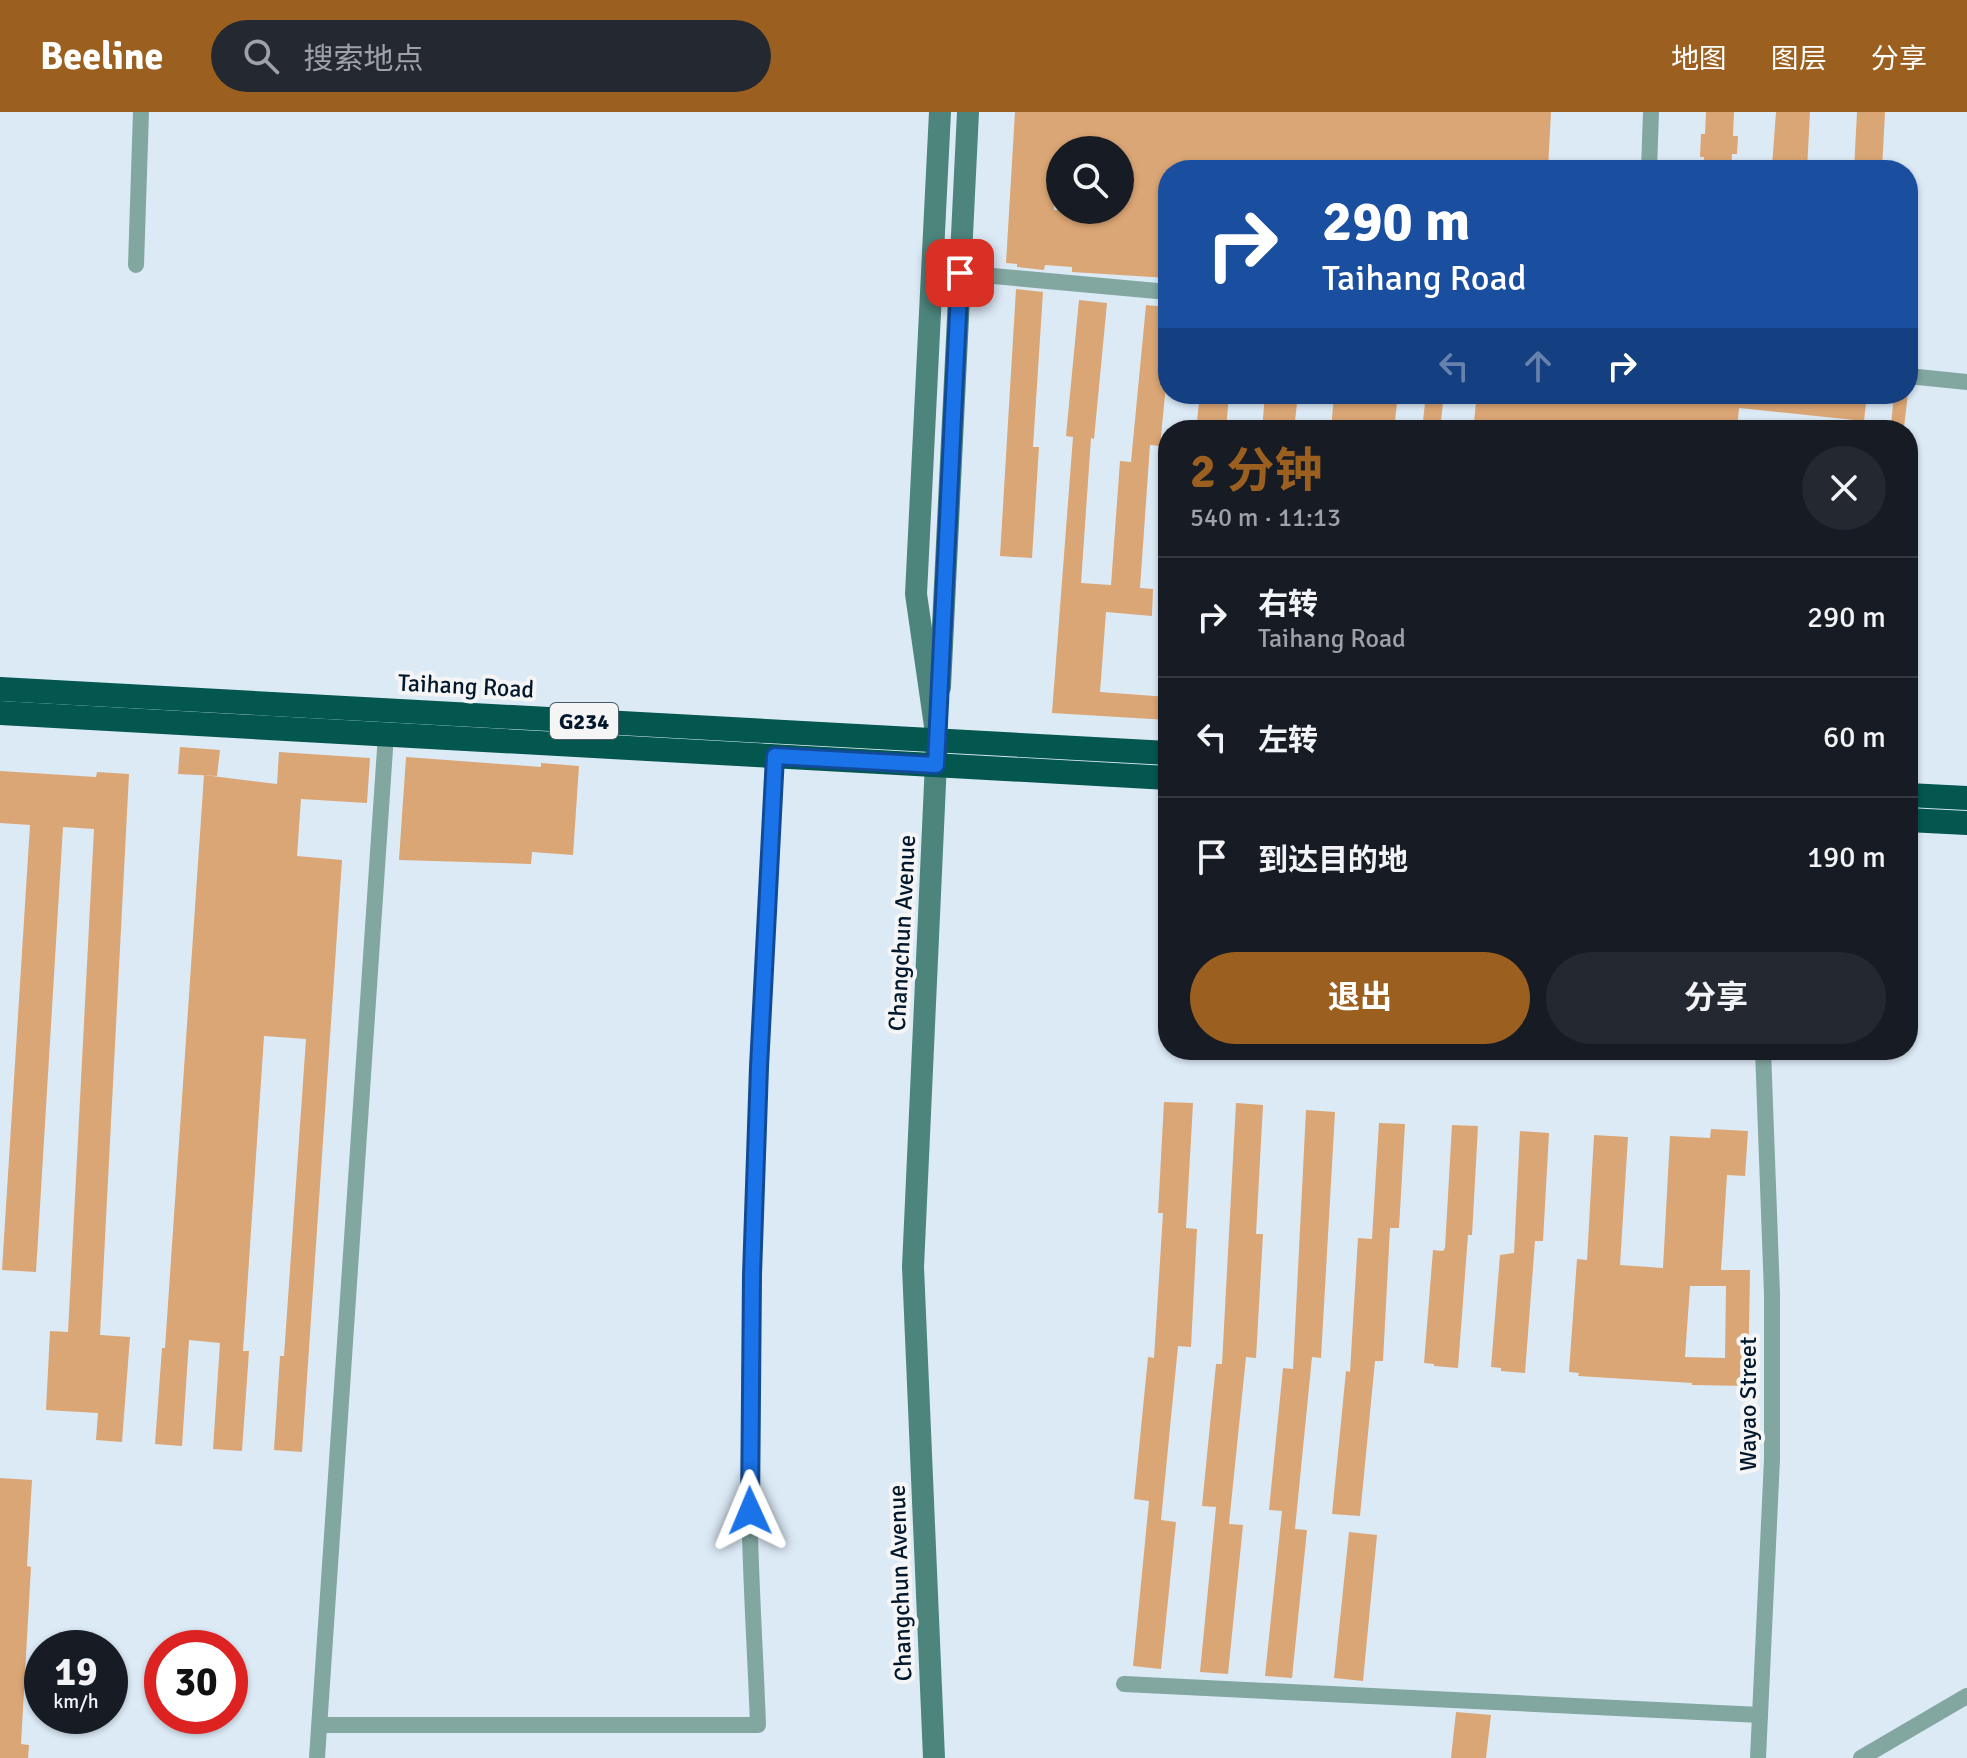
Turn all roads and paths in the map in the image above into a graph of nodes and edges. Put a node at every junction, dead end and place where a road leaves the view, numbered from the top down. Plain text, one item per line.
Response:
1 (141, 112) edge
2 (940, 112) edge
3 (968, 112) edge
4 (1651, 112) edge
5 (1649, 160) edge
6 (136, 265) dead end
7 (960, 273) junction
8 (1158, 291) edge
9 (1918, 377) edge
10 (1967, 382) edge
11 (0, 689) edge
12 (0, 713) edge
13 (386, 734) junction
14 (936, 753) junction
15 (1158, 753) edge
16 (775, 756) junction
17 (1158, 777) edge
18 (1918, 796) edge
19 (1967, 798) edge
20 (1918, 821) edge
21 (1967, 823) edge
22 (1763, 1060) edge
23 (1124, 1684) dead end
24 (1967, 1696) edge
25 (1760, 1715) junction
26 (320, 1725) junction
27 (317, 1758) edge
28 (934, 1758) edge
29 (1758, 1758) edge
30 (1861, 1758) edge

1 - 6 street
2 - 14 main road, Changchun Avenue
3 - 7 main road
4 - 5 street
7 - 8 street
7 - 14 main road
9 - 10 street
11 - 14 highway, Taihang Road / G234
12 - 13 highway, Taihang Road / G234
13 - 16 highway, Taihang Road / G234
13 - 26 street
14 - 15 highway, Taihang Road / G234
14 - 16 highway, Taihang Road / G234
14 - 17 highway, Taihang Road / G234
14 - 28 main road, Changchun Avenue
16 - 26 street
18 - 19 highway
20 - 21 highway
22 - 25 street, Wayao Street
23 - 25 street
24 - 30 street
25 - 29 street, Wayao Street
26 - 27 street

